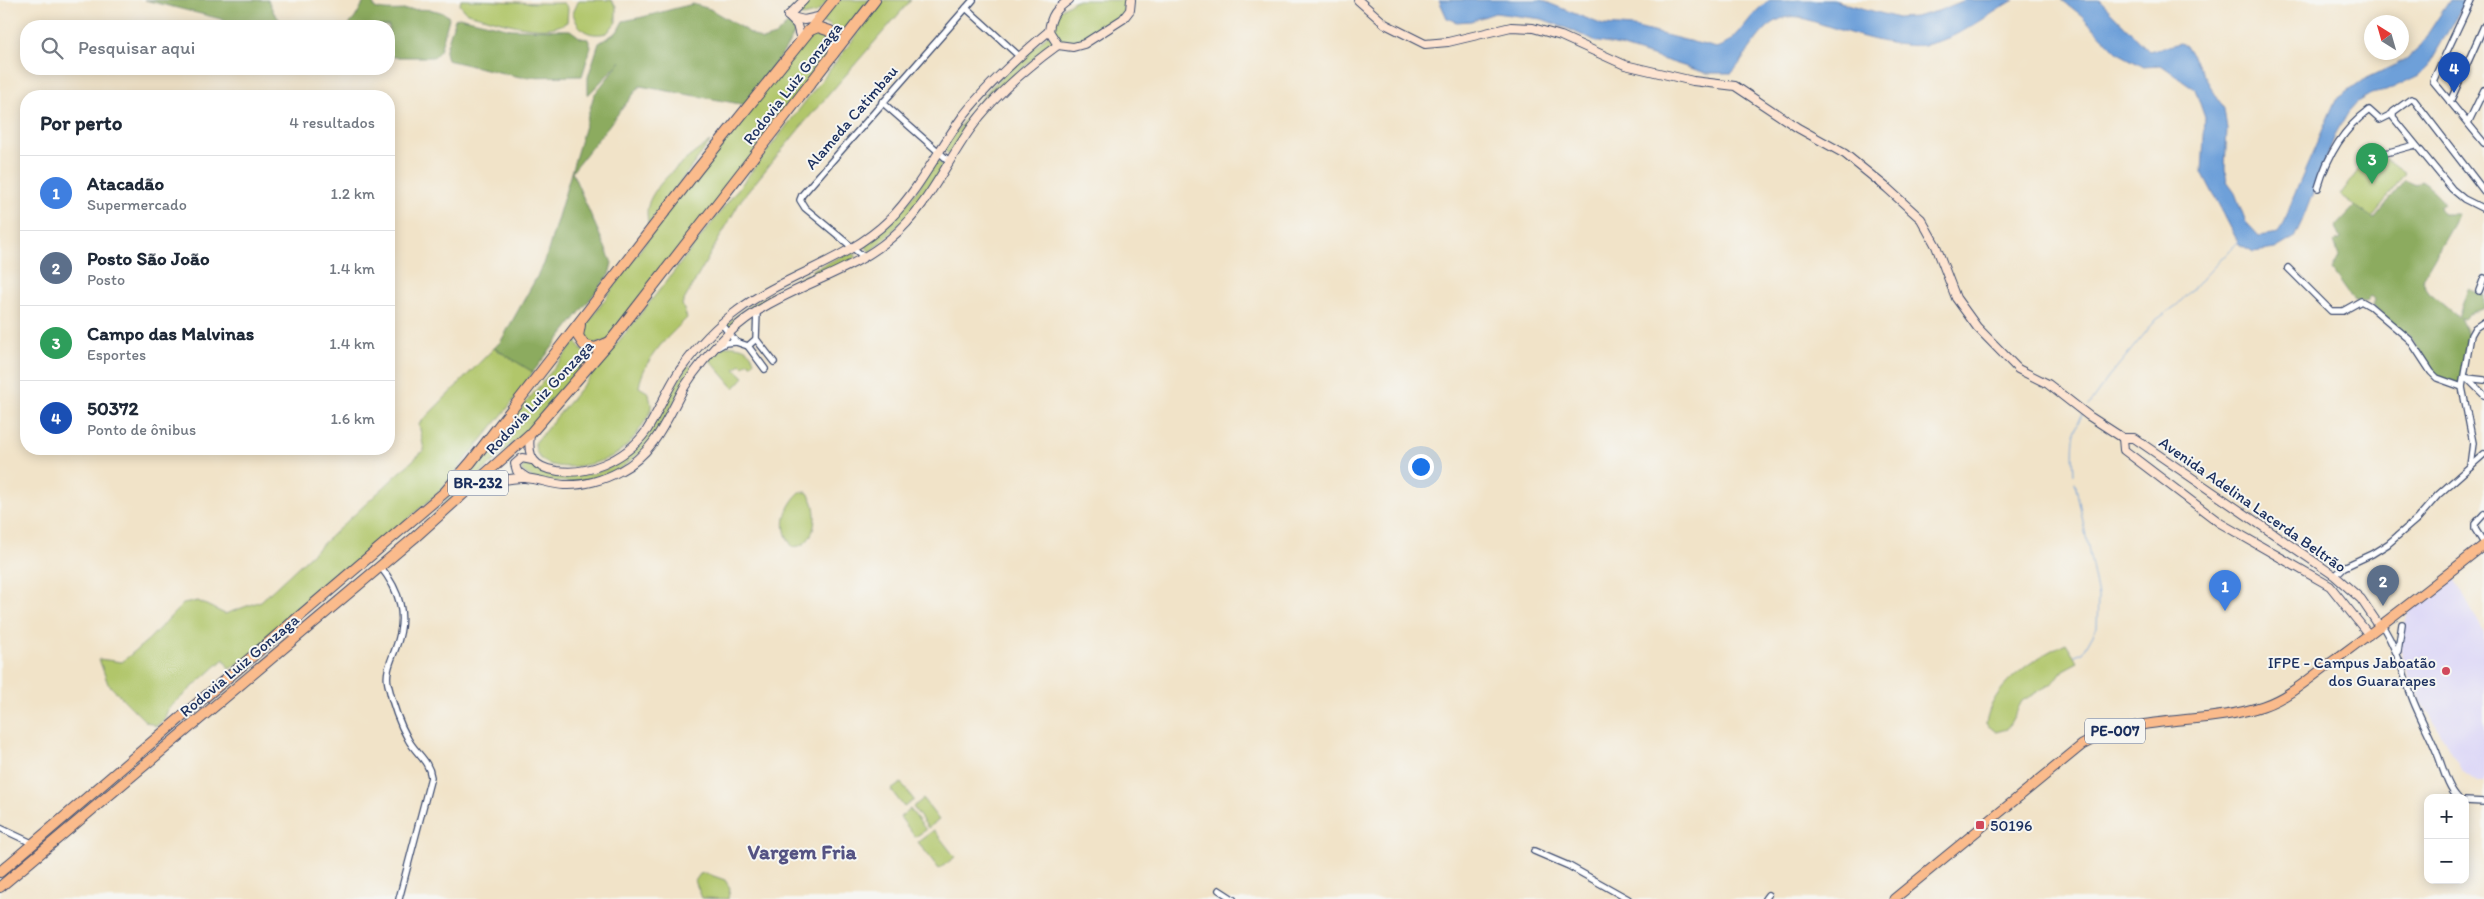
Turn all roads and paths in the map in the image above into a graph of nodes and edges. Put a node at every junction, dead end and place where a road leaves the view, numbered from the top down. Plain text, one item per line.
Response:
1 (804, 0) edge
2 (834, 0) edge
3 (875, 0) edge
4 (974, 0) edge
5 (1068, 0) edge
6 (1131, 0) edge
7 (1358, 0) edge
8 (2471, 0) edge
9 (966, 8) junction
10 (788, 16) junction
11 (818, 17) junction
12 (2484, 26) edge
13 (1049, 31) junction
14 (802, 38) junction
15 (1058, 44) junction
16 (1019, 56) junction
17 (832, 57) junction
18 (2484, 90) edge
19 (882, 102) junction
20 (2450, 102) junction
21 (2393, 112) junction
22 (2468, 123) junction
23 (2484, 143) edge
24 (2415, 146) junction
25 (938, 152) junction
26 (2382, 154) dead end
27 (949, 161) junction
28 (2318, 188) dead end
29 (2484, 191) edge
30 (2484, 209) edge
31 (855, 247) junction
32 (865, 258) junction
33 (2288, 268) dead end
34 (808, 270) junction
35 (2484, 278) edge
36 (812, 282) junction
37 (2479, 291) dead end
38 (757, 311) junction
39 (586, 315) junction
40 (2484, 322) edge
41 (721, 323) junction
42 (729, 333) junction
43 (613, 338) junction
44 (756, 339) junction
45 (736, 342) junction
46 (748, 346) junction
47 (714, 349) junction
48 (688, 359) junction
49 (698, 368) junction
50 (2466, 378) junction
51 (2484, 380) edge
52 (2462, 387) junction
53 (2484, 395) edge
54 (530, 434) junction
55 (2123, 438) junction
56 (2484, 454) edge
57 (532, 460) junction
58 (2470, 468) junction
59 (529, 479) junction
60 (472, 488) junction
61 (2484, 514) edge
62 (2484, 544) edge
63 (380, 566) junction
64 (2335, 576) junction
65 (2402, 624) dead end
66 (2381, 626) junction
67 (2368, 635) junction
68 (2398, 653) junction
69 (2455, 794) edge
70 (2469, 802) edge
71 (2484, 802) edge
72 (0, 828) edge
73 (34, 844) junction
74 (1534, 851) dead end
75 (0, 872) edge
76 (0, 887) edge
77 (1220, 890) dead end
78 (399, 899) edge
79 (1233, 899) edge
80 (1628, 899) edge
81 (1894, 899) edge

1 - 10 main road
2 - 11 highway, Rodovia Luiz Gonzaga / BR-232
3 - 17 highway, Rodovia Luiz Gonzaga / BR-232
4 - 9 street, Alameda Catimbau
5 - 13 main road
6 - 15 main road
7 - 55 main road, Avenida Adelina Lacerda Beltrão
8 - 20 street
9 - 16 street
9 - 19 street, Alameda Catimbau
10 - 11 main road
10 - 14 main road
11 - 14 highway, Rodovia Luiz Gonzaga / BR-232
12 - 20 street
13 - 15 main road
13 - 16 main road
14 - 17 highway
14 - 39 highway, Rodovia Luiz Gonzaga / BR-232
15 - 27 main road
16 - 25 main road
17 - 43 highway, Rodovia Luiz Gonzaga / BR-232
18 - 22 street
19 - 25 street
19 - 31 street, Alameda Catimbau
20 - 22 street
21 - 24 street
21 - 28 street
21 - 29 street
22 - 23 street
24 - 26 street
24 - 30 street
25 - 27 street
25 - 31 main road
27 - 32 main road
31 - 32 street
31 - 34 main road
32 - 36 main road
33 - 52 street
34 - 36 street
34 - 41 main road
35 - 37 street
36 - 38 main road
38 - 42 main road
38 - 44 street
39 - 43 highway
39 - 73 highway, Rodovia Luiz Gonzaga / BR-232
40 - 50 street
41 - 42 street
41 - 48 main road
42 - 45 street
42 - 47 main road
43 - 54 highway, Rodovia Luiz Gonzaga / BR-232
44 - 46 street
44 - 46 street
45 - 46 street
45 - 47 street
47 - 49 main road
48 - 49 street
48 - 57 main road
49 - 59 main road
50 - 51 street
50 - 52 street
50 - 53 street
52 - 58 street
54 - 57 main road
54 - 60 highway, Rodovia Luiz Gonzaga / BR-232
55 - 64 main road, Avenida Adelina Lacerda Beltrão
55 - 67 main road, Avenida Adelina Lacerda Beltrão
56 - 58 street
57 - 59 main road
58 - 64 street
59 - 60 main road
60 - 63 highway, Rodovia Luiz Gonzaga / BR-232
61 - 62 street
62 - 66 main road, PE-007
63 - 76 highway, Rodovia Luiz Gonzaga / BR-232
63 - 78 street
64 - 66 main road, Avenida Adelina Lacerda Beltrão
65 - 68 street
66 - 67 main road, PE-007
66 - 68 street
67 - 81 main road, PE-007
68 - 69 street
70 - 71 street
72 - 73 street
73 - 75 highway, Rodovia Luiz Gonzaga / BR-232
74 - 80 street
77 - 79 street

